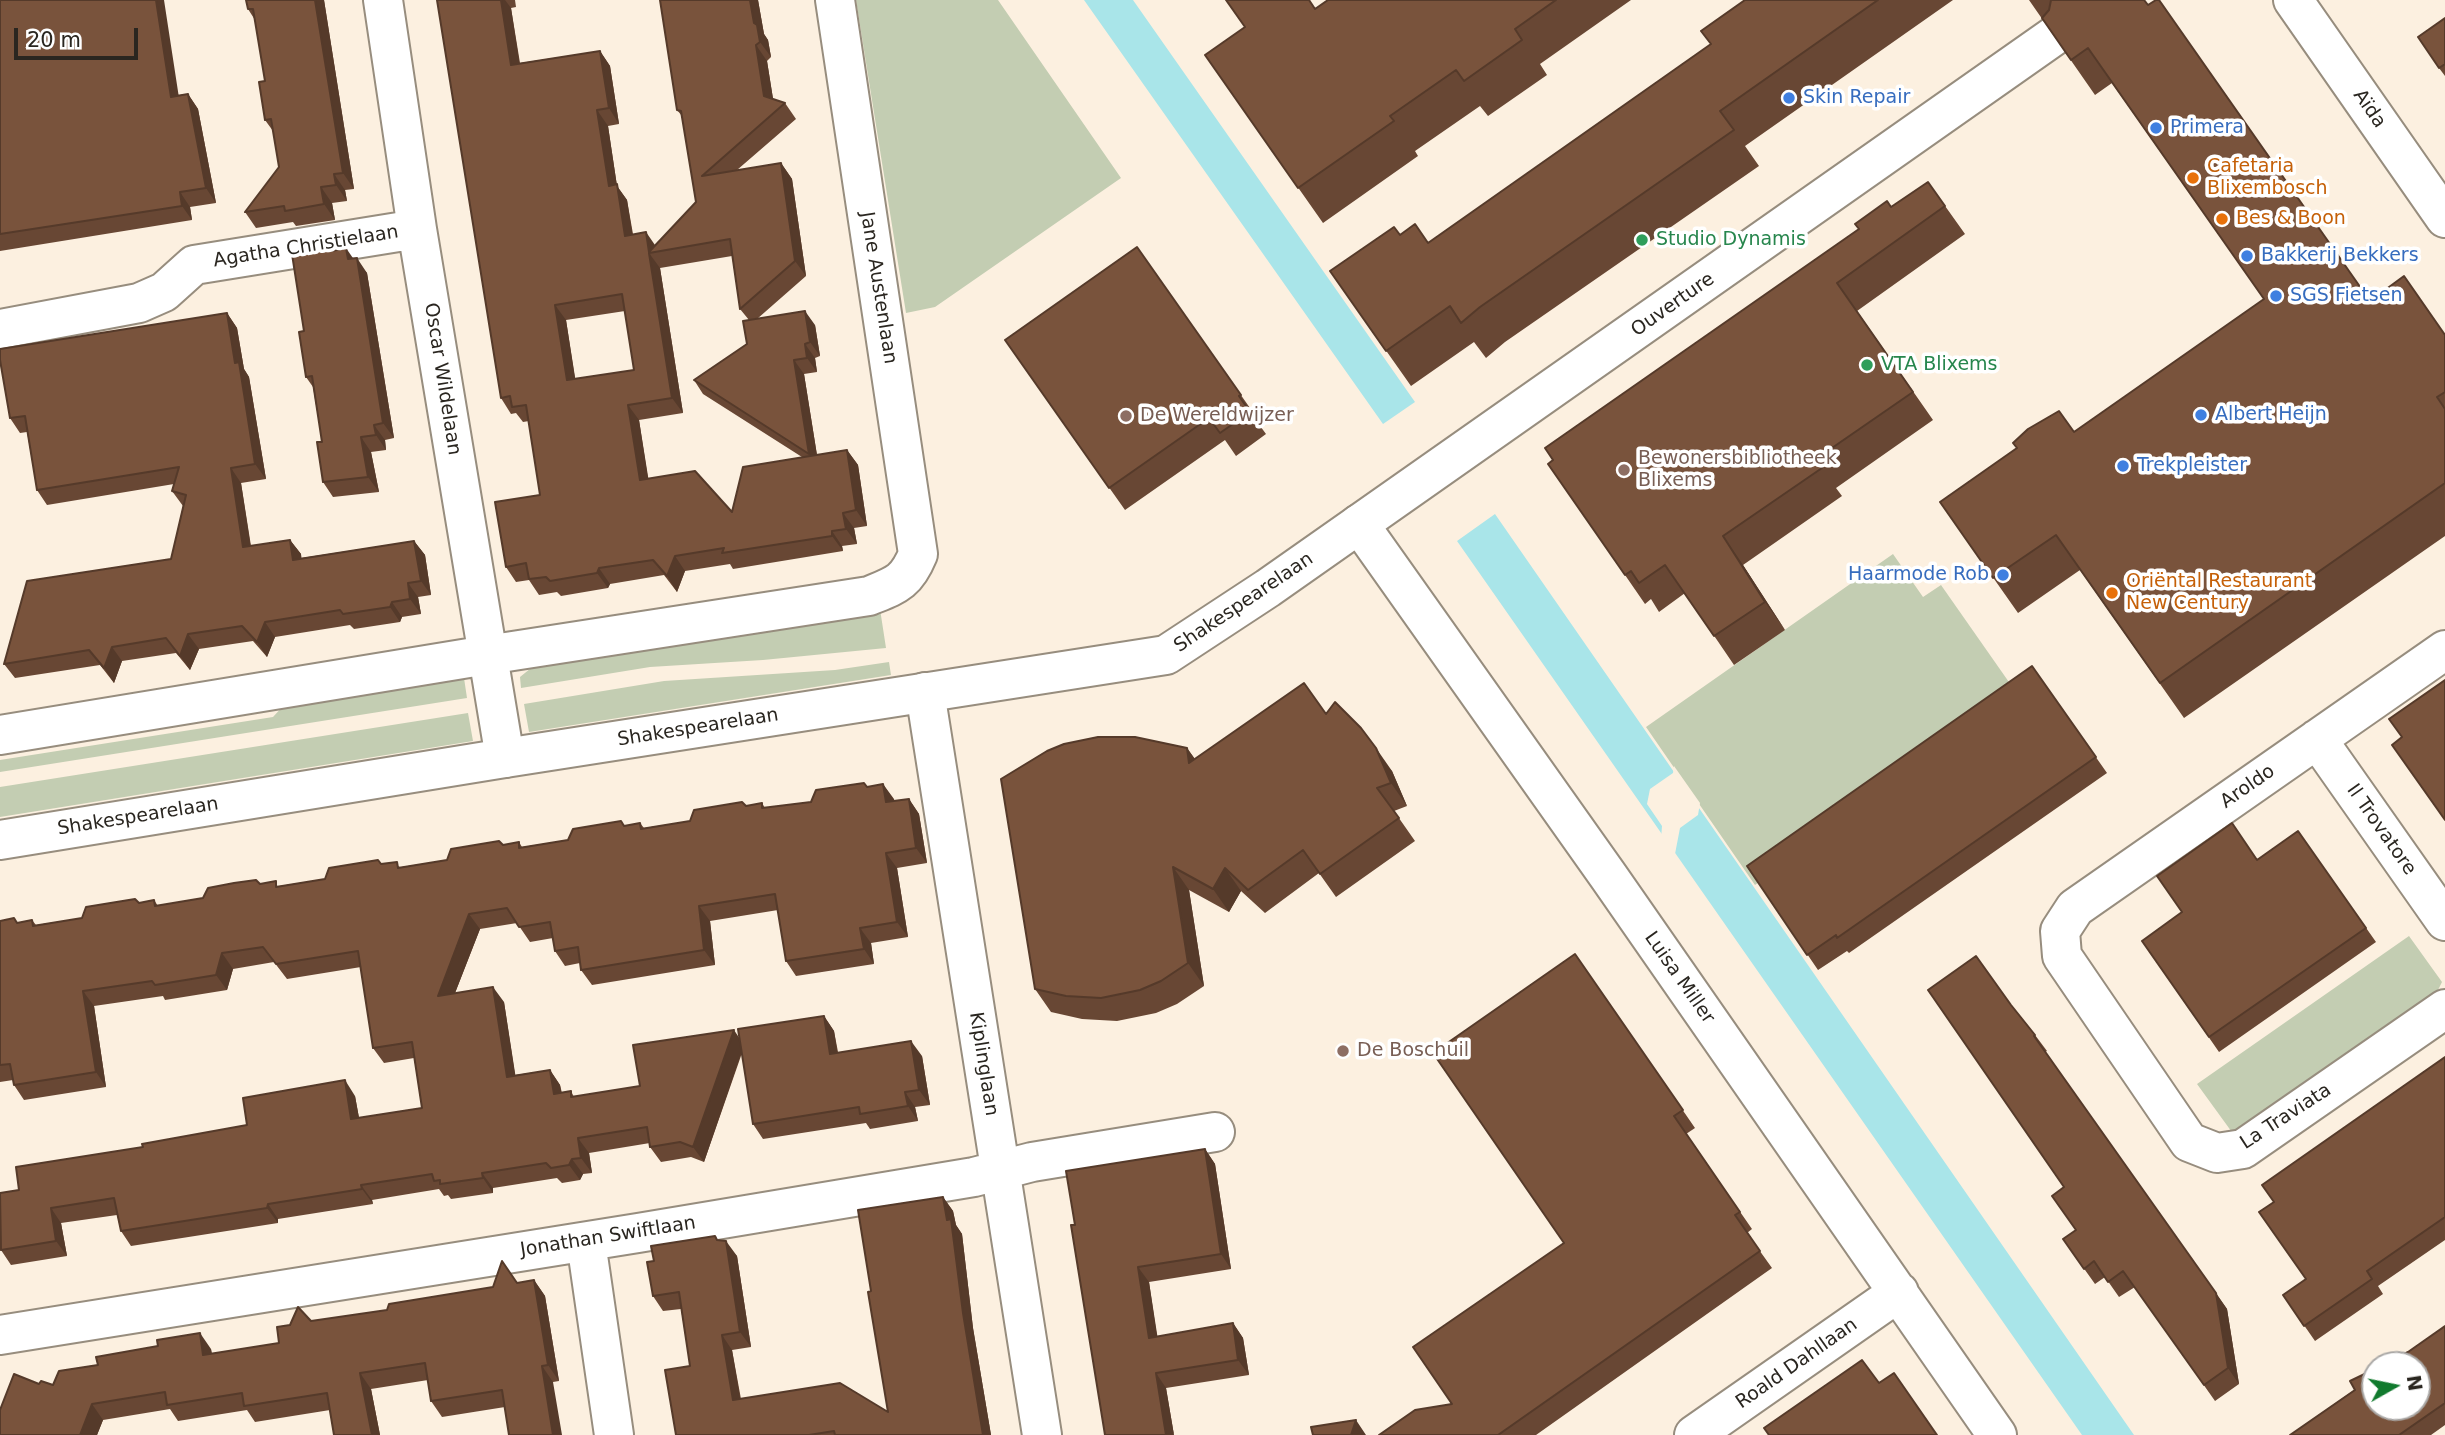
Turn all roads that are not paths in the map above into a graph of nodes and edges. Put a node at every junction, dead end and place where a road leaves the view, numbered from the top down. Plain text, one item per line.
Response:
1 (383, 0) edge
2 (835, 0) edge
3 (2293, 0) edge
4 (2054, 36) edge
5 (2445, 218) edge
6 (417, 229) junction
7 (0, 329) edge
8 (1359, 524) junction
9 (2445, 650) edge
10 (487, 655) junction
11 (925, 692) junction
12 (0, 735) edge
13 (2317, 738) junction
14 (505, 758) junction
15 (0, 840) edge
16 (2445, 921) edge
17 (2060, 931) joint
18 (2445, 1009) edge
19 (1214, 1132) dead end
20 (999, 1169) junction
21 (586, 1242) junction
22 (1899, 1292) junction
23 (0, 1335) edge
24 (614, 1435) edge
25 (1042, 1435) edge
26 (1694, 1435) edge
27 (1997, 1435) edge

1 - 6 street, Oscar Wildelaan
2 - 10 street, Jane Austenlaan
3 - 5 street, Aïda
4 - 8 street, Ouverture
6 - 7 street, Agatha Christielaan
6 - 10 street, Oscar Wildelaan
8 - 11 street, Shakespearelaan
8 - 22 street, Luisa Miller
9 - 13 street, Aroldo
10 - 12 street
10 - 14 street, Oscar Wildelaan
11 - 14 street, Shakespearelaan
11 - 20 street, Kiplinglaan
13 - 16 street, Il Trovatore
13 - 17 street, Aroldo
14 - 15 street, Shakespearelaan
17 - 18 street, La Traviata
19 - 20 street, Jonathan Swiftlaan
20 - 21 street, Jonathan Swiftlaan
20 - 25 street, Kiplinglaan
21 - 23 street, Jonathan Swiftlaan
21 - 24 street
22 - 26 street, Roald Dahllaan
22 - 27 street, Luisa Miller

